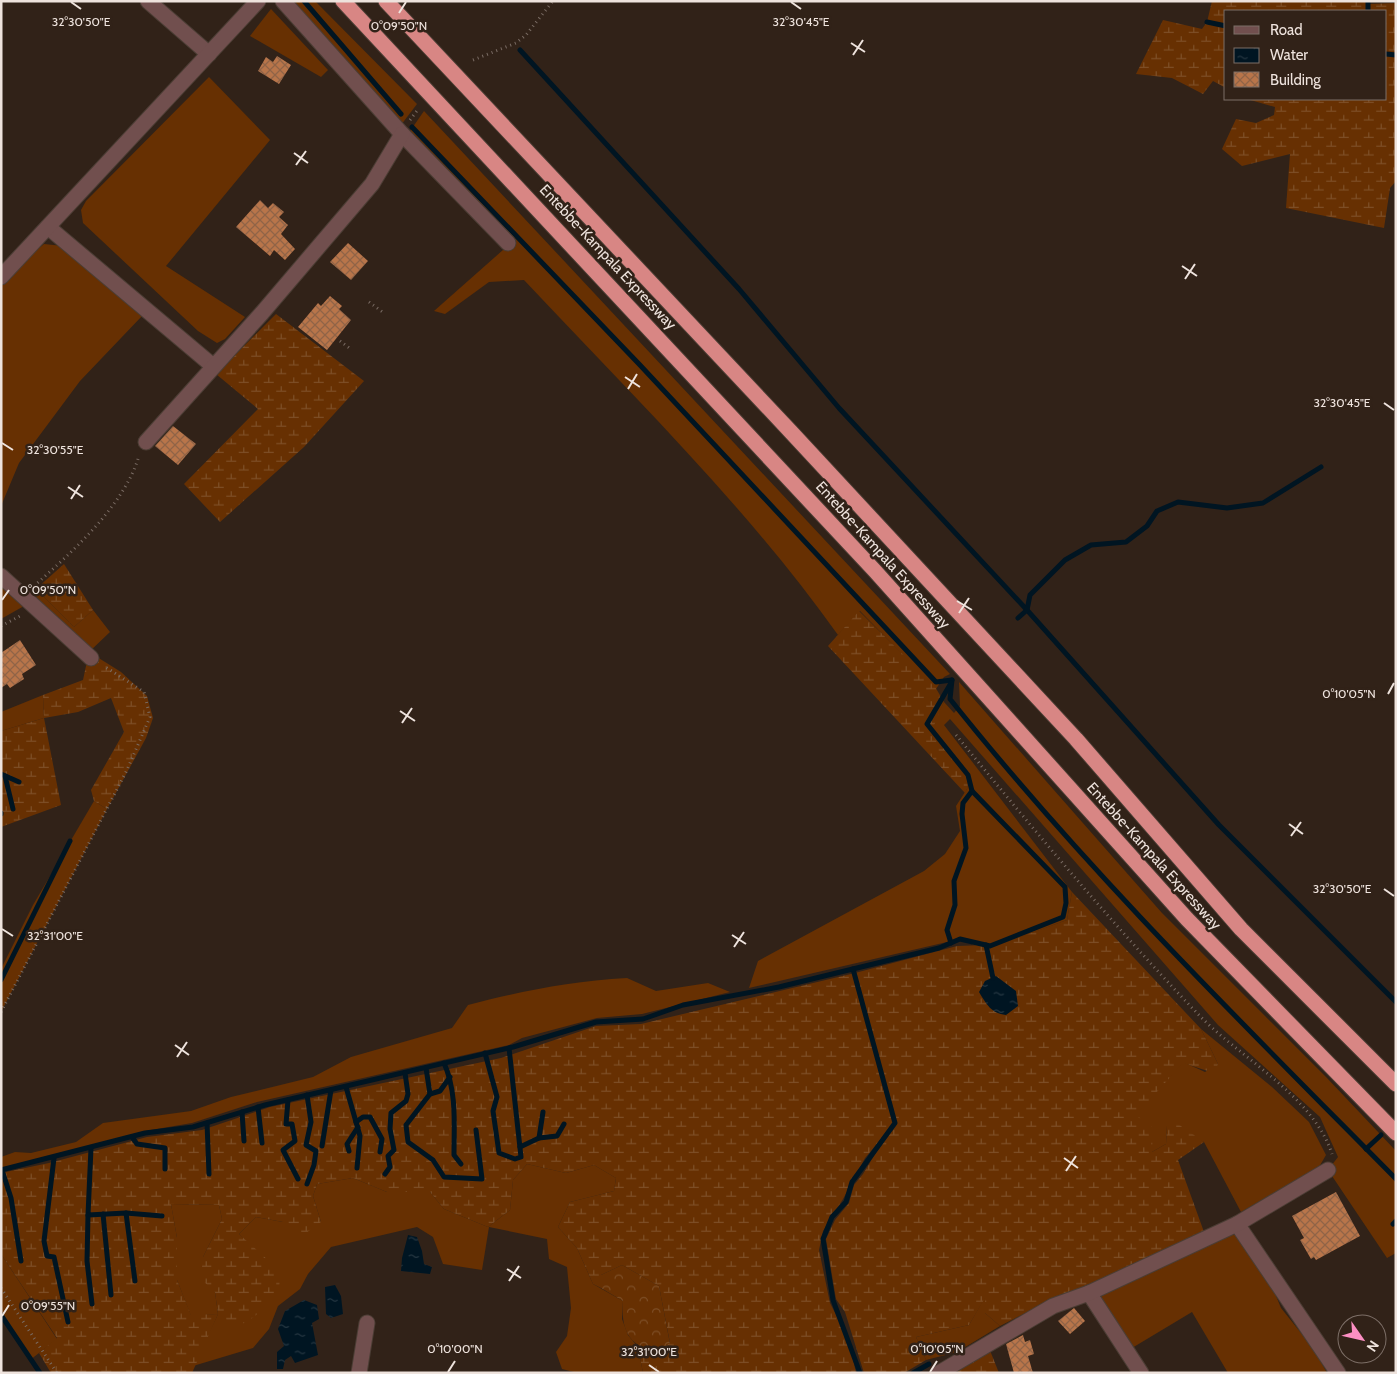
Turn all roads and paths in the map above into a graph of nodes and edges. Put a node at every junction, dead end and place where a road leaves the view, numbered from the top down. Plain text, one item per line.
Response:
1 (148, 1) edge
2 (258, 1) edge
3 (283, 1) edge
4 (343, 1) edge
5 (386, 1) edge
6 (553, 1) edge
7 (209, 54) junction
8 (473, 60) dead end
9 (402, 134) junction
10 (48, 227) junction
11 (508, 243) dead end
12 (1, 277) edge
13 (370, 302) dead end
14 (384, 312) dead end
15 (340, 341) dead end
16 (352, 350) dead end
17 (213, 366) junction
18 (146, 442) joint
19 (1, 576) edge
20 (23, 597) junction
21 (35, 608) junction
22 (1, 626) edge
23 (91, 658) joint
24 (956, 735) dead end
25 (1, 1012) edge
26 (1396, 1084) edge
27 (1396, 1133) edge
28 (1328, 1170) joint
29 (1237, 1224) junction
30 (1, 1288) edge
31 (1089, 1293) junction
32 (367, 1323) dead end
33 (57, 1373) edge
34 (359, 1373) edge
35 (939, 1373) edge
36 (1141, 1373) edge
37 (1338, 1373) edge

1 - 7 street
2 - 7 street
3 - 9 street
4 - 27 highway, Entebbe-Kampala Expressway
5 - 26 highway, Entebbe-Kampala Expressway
6 - 8 path
7 - 10 street
9 - 11 street
9 - 17 street
10 - 12 street
10 - 17 street
13 - 14 path
15 - 16 path
17 - 18 street
18 - 20 path
19 - 20 street
20 - 21 street
21 - 22 path
21 - 23 street
23 - 25 path
24 - 28 path
28 - 29 street
29 - 31 street
29 - 37 street
30 - 33 path
31 - 35 street
31 - 36 street
32 - 34 street

